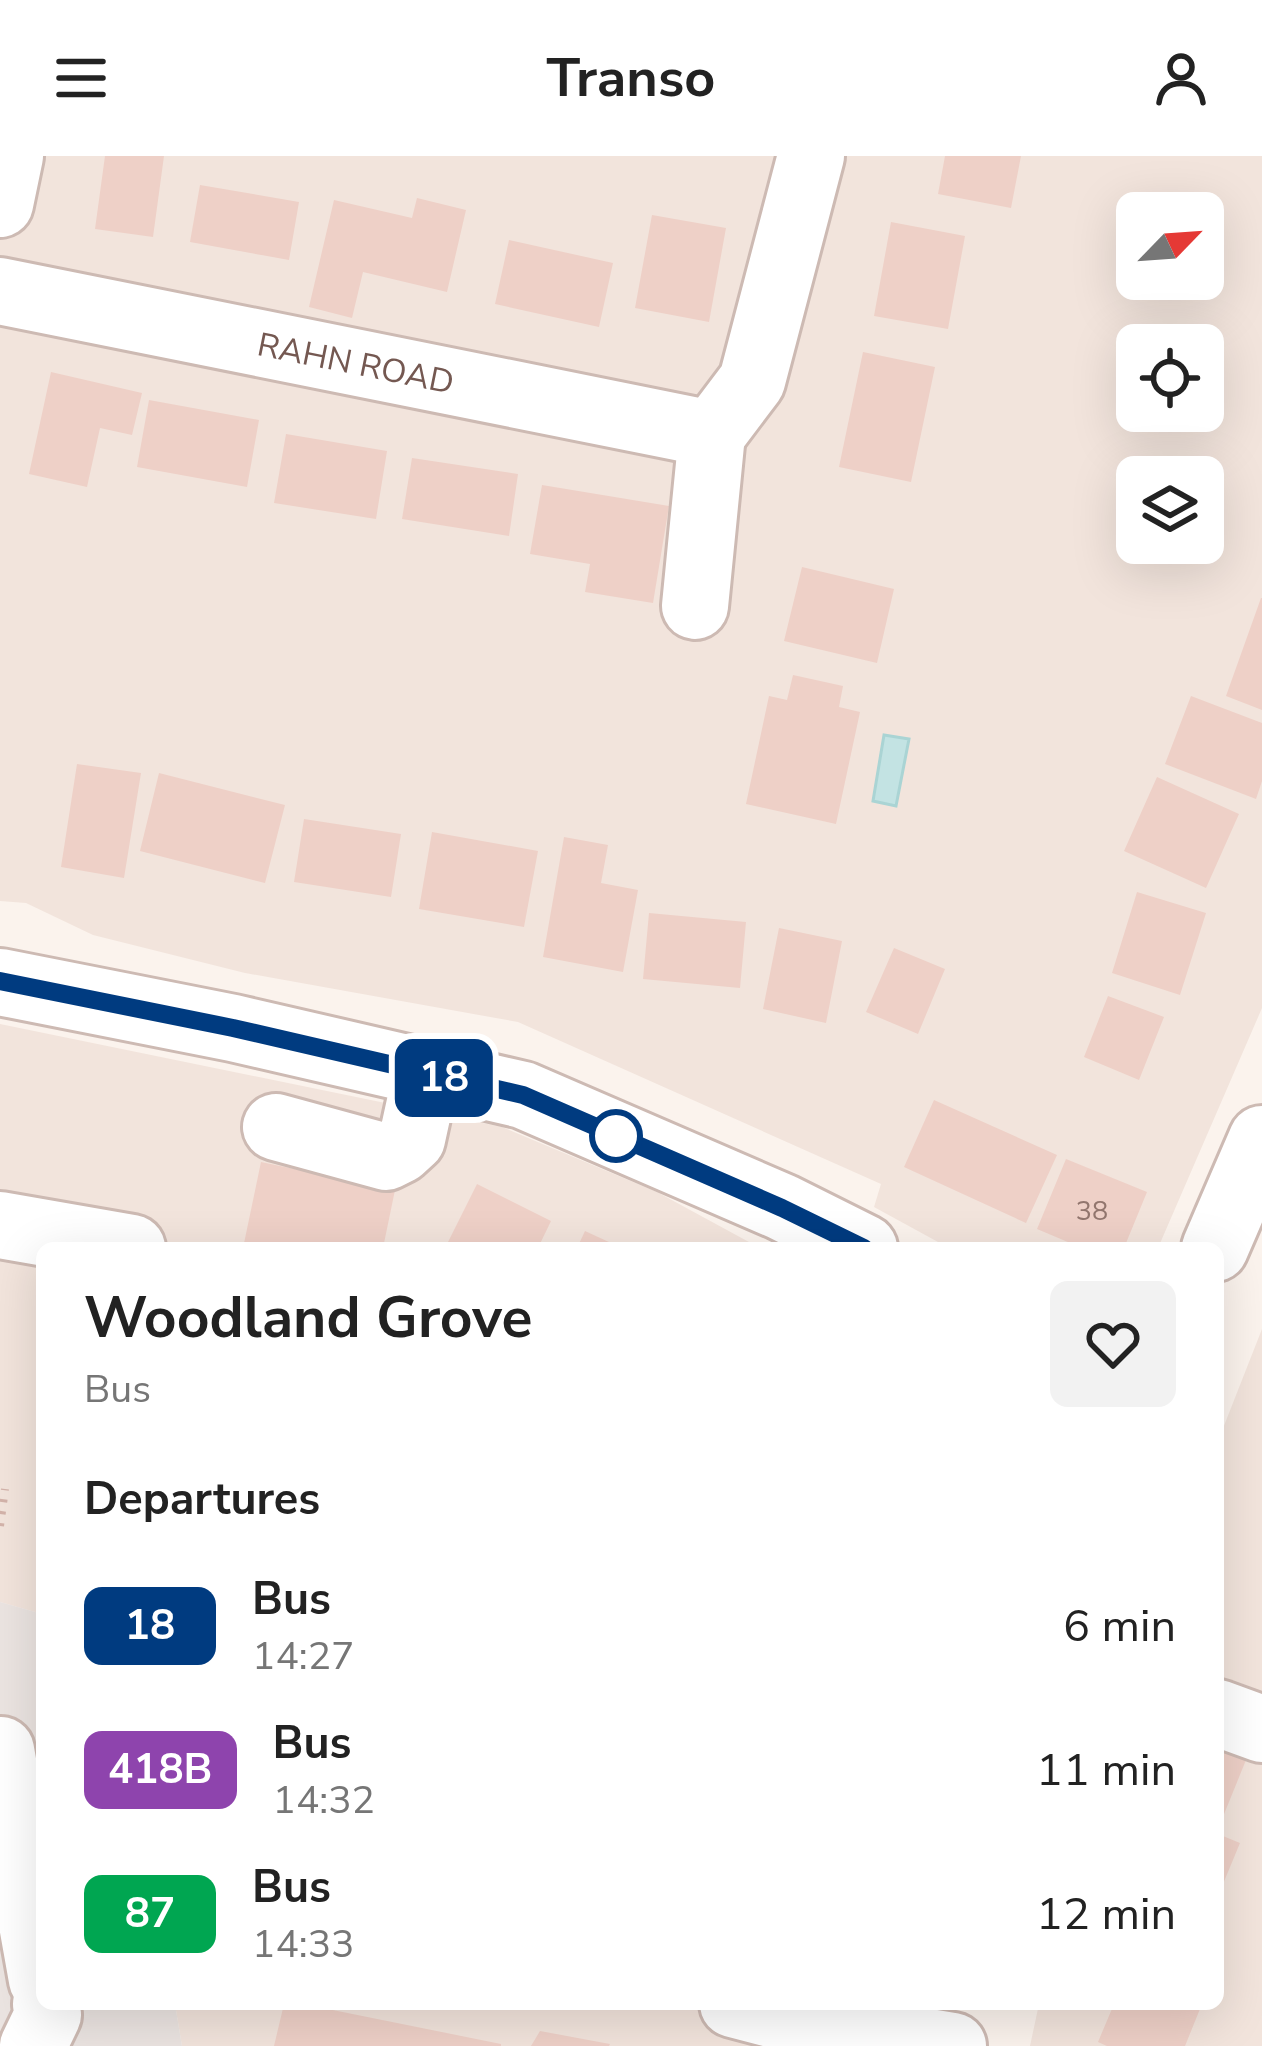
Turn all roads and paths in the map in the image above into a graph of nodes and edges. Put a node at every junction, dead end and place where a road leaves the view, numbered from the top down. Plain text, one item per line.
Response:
1 (10, 156) edge
2 (811, 156) edge
3 (0, 204) edge
4 (0, 291) edge
5 (712, 434) junction
6 (695, 606) dead end
7 (0, 982) edge
8 (426, 1075) junction
9 (276, 1127) dead end
10 (1262, 1139) edge
11 (0, 1226) edge
12 (96, 1242) edge
13 (852, 1242) edge
14 (1218, 1242) edge
15 (5, 1490) dead end
16 (0, 1526) edge
17 (1224, 1715) edge
18 (1262, 1729) edge
19 (2, 1750) edge
20 (36, 1945) edge
21 (48, 2010) edge
22 (756, 2010) edge
23 (981, 2010) edge
24 (33, 2046) edge
25 (953, 2046) edge
26 (974, 2046) edge

1 - 3 street
2 - 5 street
4 - 5 street, RAHN ROAD
5 - 6 street
7 - 8 street
8 - 9 street
8 - 13 street
10 - 14 street
11 - 12 street
15 - 16 path
17 - 18 street
19 - 20 street
21 - 24 street
22 - 25 street
23 - 26 street

